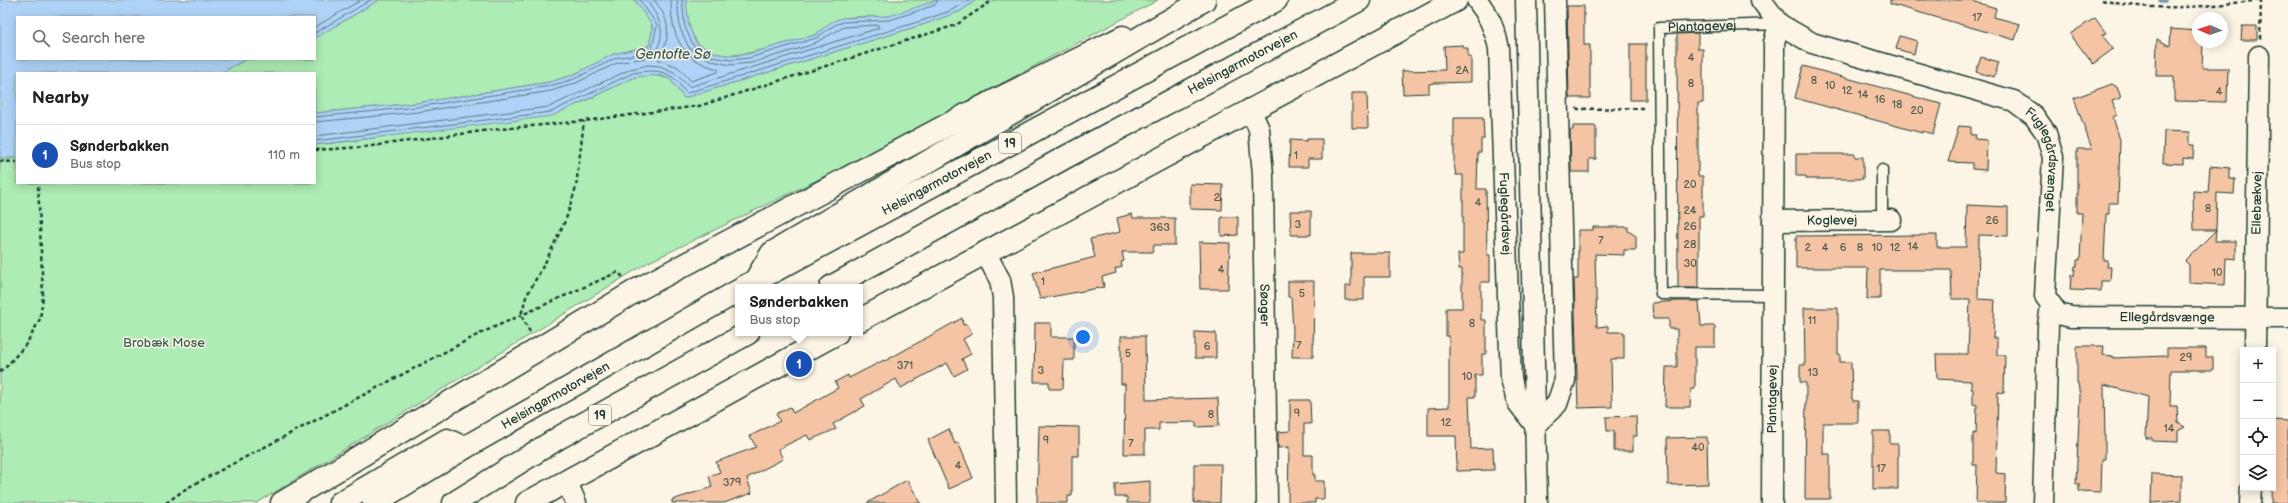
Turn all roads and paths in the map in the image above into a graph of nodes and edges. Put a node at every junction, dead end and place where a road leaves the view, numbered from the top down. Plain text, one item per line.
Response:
1 (993, 0) edge
2 (1198, 0) edge
3 (1204, 0) edge
4 (1276, 0) edge
5 (1359, 0) edge
6 (1456, 0) edge
7 (1477, 0) edge
8 (1526, 0) edge
9 (1555, 0) edge
10 (1761, 0) edge
11 (2102, 0) edge
12 (2261, 0) edge
13 (1779, 24) junction
14 (2259, 56) joint
15 (1660, 107) junction
16 (1250, 109) junction
17 (1558, 110) junction
18 (584, 121) junction
19 (316, 150) edge
20 (0, 162) edge
21 (16, 162) edge
22 (1882, 170) dead end
23 (38, 184) edge
24 (1887, 220) joint
25 (1773, 221) junction
26 (985, 252) junction
27 (748, 284) edge
28 (750, 284) edge
29 (836, 284) edge
30 (637, 290) junction
31 (735, 292) edge
32 (1772, 295) junction
33 (2051, 306) junction
34 (521, 314) junction
35 (2256, 317) junction
36 (863, 318) edge
37 (2288, 318) edge
38 (530, 333) dead end
39 (743, 336) edge
40 (832, 336) edge
41 (2255, 347) edge
42 (0, 372) edge
43 (1535, 425) junction
44 (464, 448) junction
45 (567, 482) junction
46 (2251, 491) edge
47 (166, 503) edge
48 (282, 503) edge
49 (340, 503) edge
50 (374, 503) edge
51 (454, 503) edge
52 (527, 503) edge
53 (576, 503) edge
54 (1006, 503) edge
55 (1267, 503) edge
56 (1537, 503) edge
57 (1772, 503) edge
58 (2043, 503) edge
59 (2250, 503) edge

1 - 18 path
2 - 30 main road
3 - 27 main road
4 - 28 main road, Helsingørmotorvejen / 19
5 - 29 main road, Helsingørmotorvejen
6 - 16 main road
7 - 43 street, Fuglegårdsvej
8 - 43 street, Fuglegårdsvej
9 - 17 street
10 - 13 street, Fuglegårdsvænget
11 - 12 path
12 - 14 path
13 - 15 lane, Plantagevej
13 - 25 street, Plantagevej
13 - 33 street, Fuglegårdsvænget
14 - 35 street, Ellebækvej
15 - 17 path
15 - 32 lane, Plantagevej
16 - 26 main road
16 - 55 street, Søager
17 - 43 street
18 - 19 path
18 - 34 path
20 - 21 path
22 - 24 lane
23 - 42 path
24 - 25 street, Koglevej
25 - 32 street, Plantagevej
26 - 36 main road
26 - 54 street
30 - 34 path
30 - 48 main road
31 - 44 main road, Helsingørmotorvejen / 19
32 - 57 street, Plantagevej
33 - 35 street, Ellegårdsvænge
33 - 58 street, Fuglegårdsvænget
34 - 38 path
34 - 47 path
35 - 37 street, Ellegårdsvænge
35 - 41 street, Ellebækvej
39 - 51 main road, 19
40 - 45 main road
43 - 56 street, Fuglegårdsvej
44 - 49 main road
44 - 50 main road, Helsingørmotorvejen / 19
45 - 52 main road
45 - 53 street
46 - 59 street

